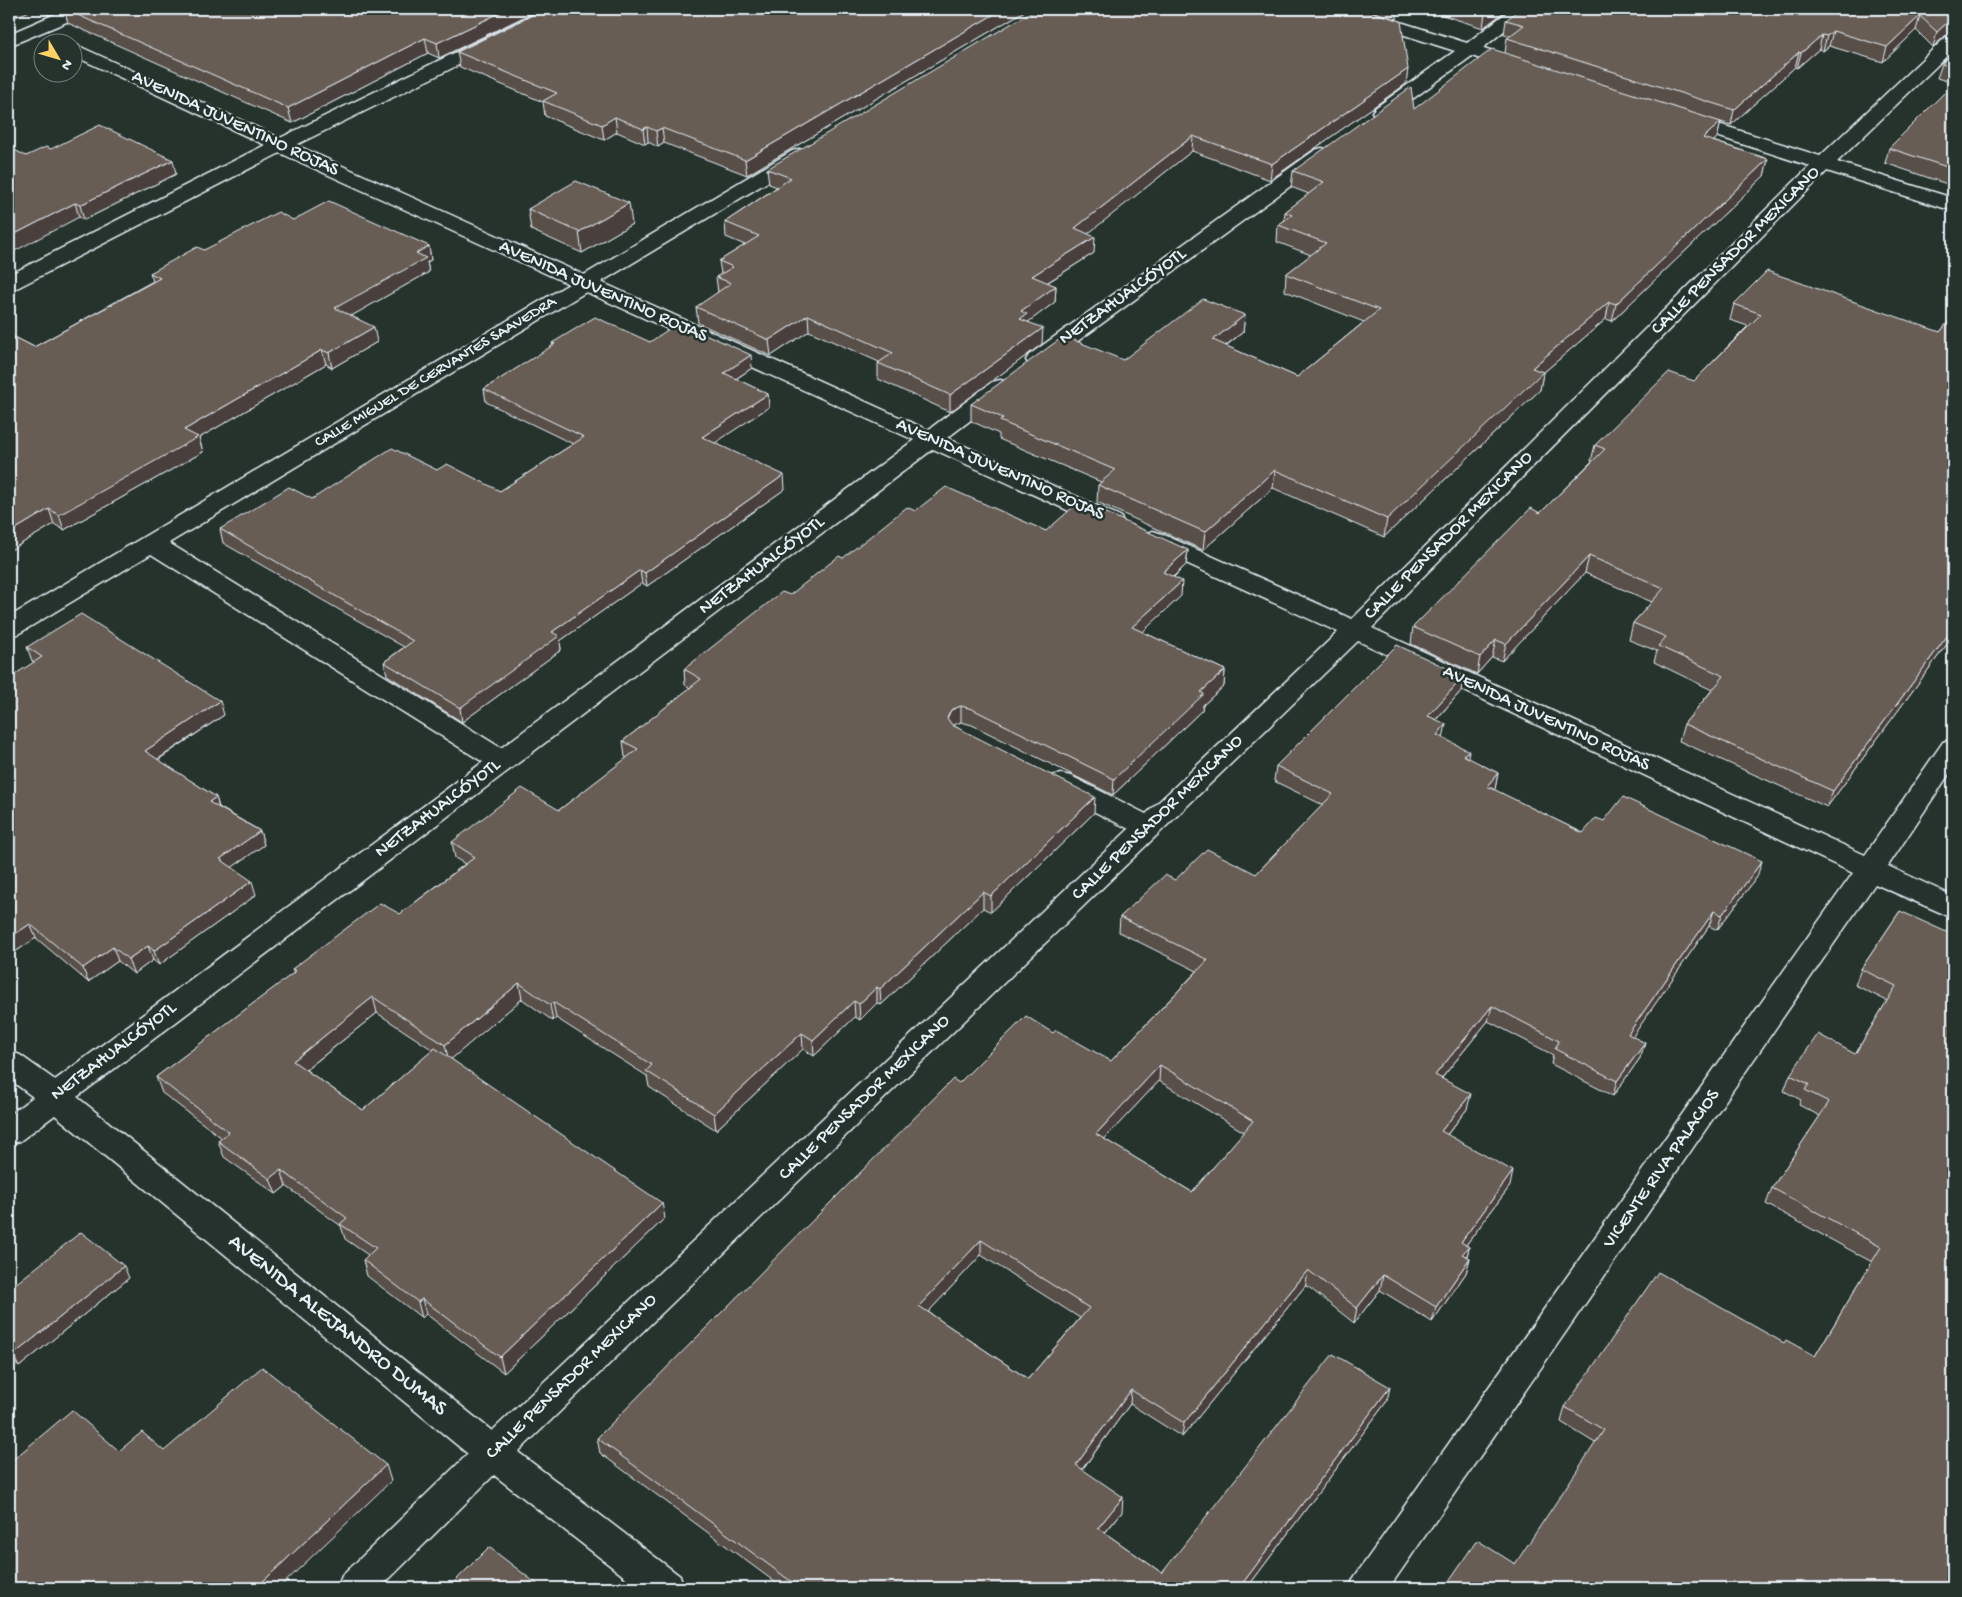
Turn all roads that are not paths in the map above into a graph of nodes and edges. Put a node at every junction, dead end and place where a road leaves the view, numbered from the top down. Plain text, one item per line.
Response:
1 (82, 9) edge
2 (558, 9) edge
3 (1341, 9) edge
4 (1522, 9) edge
5 (25, 26) junction
6 (38, 32) edge
7 (1953, 40) edge
8 (9, 41) edge
9 (1470, 50) junction
10 (82, 53) edge
11 (1496, 58) edge
12 (1662, 112) edge
13 (1364, 124) edge
14 (1340, 141) edge
15 (819, 143) edge
16 (280, 145) junction
17 (1823, 164) junction
18 (1953, 205) edge
19 (9, 284) edge
20 (584, 284) junction
21 (930, 439) junction
22 (151, 543) junction
23 (9, 628) edge
24 (1355, 630) junction
25 (1953, 748) edge
26 (502, 761) junction
27 (1042, 773) edge
28 (1149, 827) junction
29 (1870, 870) junction
30 (1953, 908) edge
31 (9, 1062) edge
32 (55, 1097) junction
33 (9, 1132) edge
34 (493, 1453) junction
35 (355, 1588) edge
36 (667, 1588) edge
37 (1368, 1588) edge

1 - 5 street
2 - 16 street
3 - 9 street
4 - 9 street
5 - 6 street
5 - 8 street
7 - 17 street, CALLE PENSADOR MEXICANO
9 - 11 street
9 - 13 street
10 - 16 street, AVENIDA JUVENTINO ROJAS
12 - 17 street
14 - 21 street, NETZAHUALCÓYOTL
15 - 20 street, CALLE MIGUEL DE CERVANTES SAAVEDRA
16 - 19 street
16 - 20 street, AVENIDA JUVENTINO ROJAS
17 - 18 street
17 - 24 street, CALLE PENSADOR MEXICANO
20 - 21 street, AVENIDA JUVENTINO ROJAS
20 - 22 street, CALLE MIGUEL DE CERVANTES SAAVEDRA
21 - 24 street, AVENIDA JUVENTINO ROJAS
21 - 26 street, NETZAHUALCÓYOTL
22 - 23 street, CALLE MIGUEL DE CERVANTES SAAVEDRA
22 - 26 street
24 - 28 street, CALLE PENSADOR MEXICANO
24 - 29 street, AVENIDA JUVENTINO ROJAS
25 - 29 street, VICENTE RIVA PALACIOS
26 - 32 street, NETZAHUALCÓYOTL
27 - 28 street
28 - 34 street, CALLE PENSADOR MEXICANO
29 - 30 street, AVENIDA JUVENTINO ROJAS
29 - 37 street, VICENTE RIVA PALACIOS
31 - 32 street, AVENIDA ALEJANDRO DUMAS
32 - 33 street, NETZAHUALCÓYOTL
32 - 34 street, AVENIDA ALEJANDRO DUMAS
34 - 35 street, CALLE PENSADOR MEXICANO
34 - 36 street, AVENIDA ALEJANDRO DUMAS

